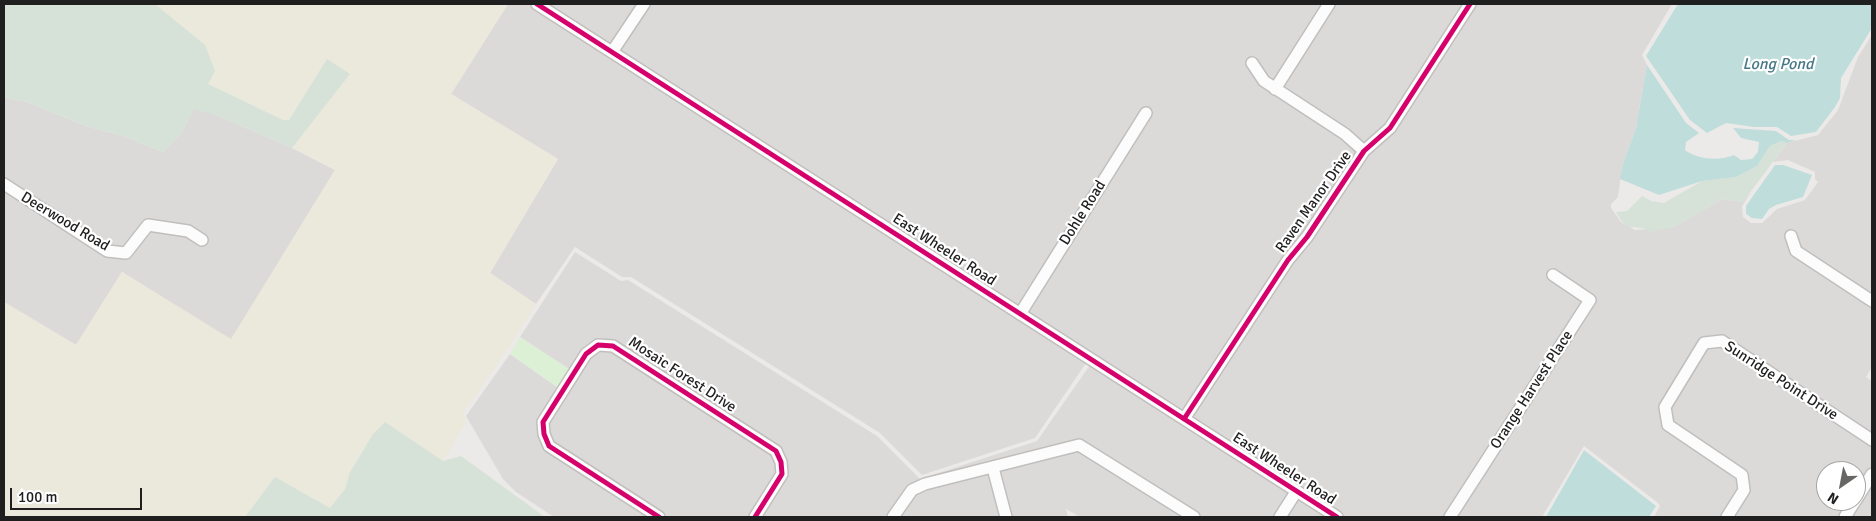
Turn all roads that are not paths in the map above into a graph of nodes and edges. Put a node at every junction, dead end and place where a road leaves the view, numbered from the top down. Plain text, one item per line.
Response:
1 (537, 4) edge
2 (644, 4) edge
3 (1330, 4) edge
4 (1470, 4) edge
5 (612, 52) junction
6 (1252, 63) dead end
7 (1275, 89) junction
8 (1146, 113) dead end
9 (1364, 151) junction
10 (4, 184) edge
11 (1791, 236) dead end
12 (202, 240) dead end
13 (1553, 275) dead end
14 (1872, 300) edge
15 (1020, 314) junction
16 (1184, 419) junction
17 (1872, 440) edge
18 (994, 468) junction
19 (1296, 492) junction
20 (759, 516) edge
21 (659, 517) edge
22 (893, 517) edge
23 (1006, 517) edge
24 (1194, 517) edge
25 (1280, 517) edge
26 (1336, 517) edge
27 (1450, 517) edge
28 (1727, 517) edge

1 - 5 street, East Wheeler Road
2 - 5 street
3 - 7 street
4 - 9 street, Raven Manor Drive
5 - 15 street, East Wheeler Road
6 - 7 street
7 - 9 street
8 - 15 street, Dohle Road
9 - 16 street, Raven Manor Drive
10 - 12 street, Deerwood Road
11 - 14 street
13 - 27 street, Orange Harvest Place
15 - 16 street, East Wheeler Road
16 - 19 street, East Wheeler Road
17 - 28 street, Sunridge Point Drive
18 - 22 street
18 - 23 street
18 - 24 street
19 - 25 street
19 - 26 street, East Wheeler Road
20 - 21 street, Mosaic Forest Drive

